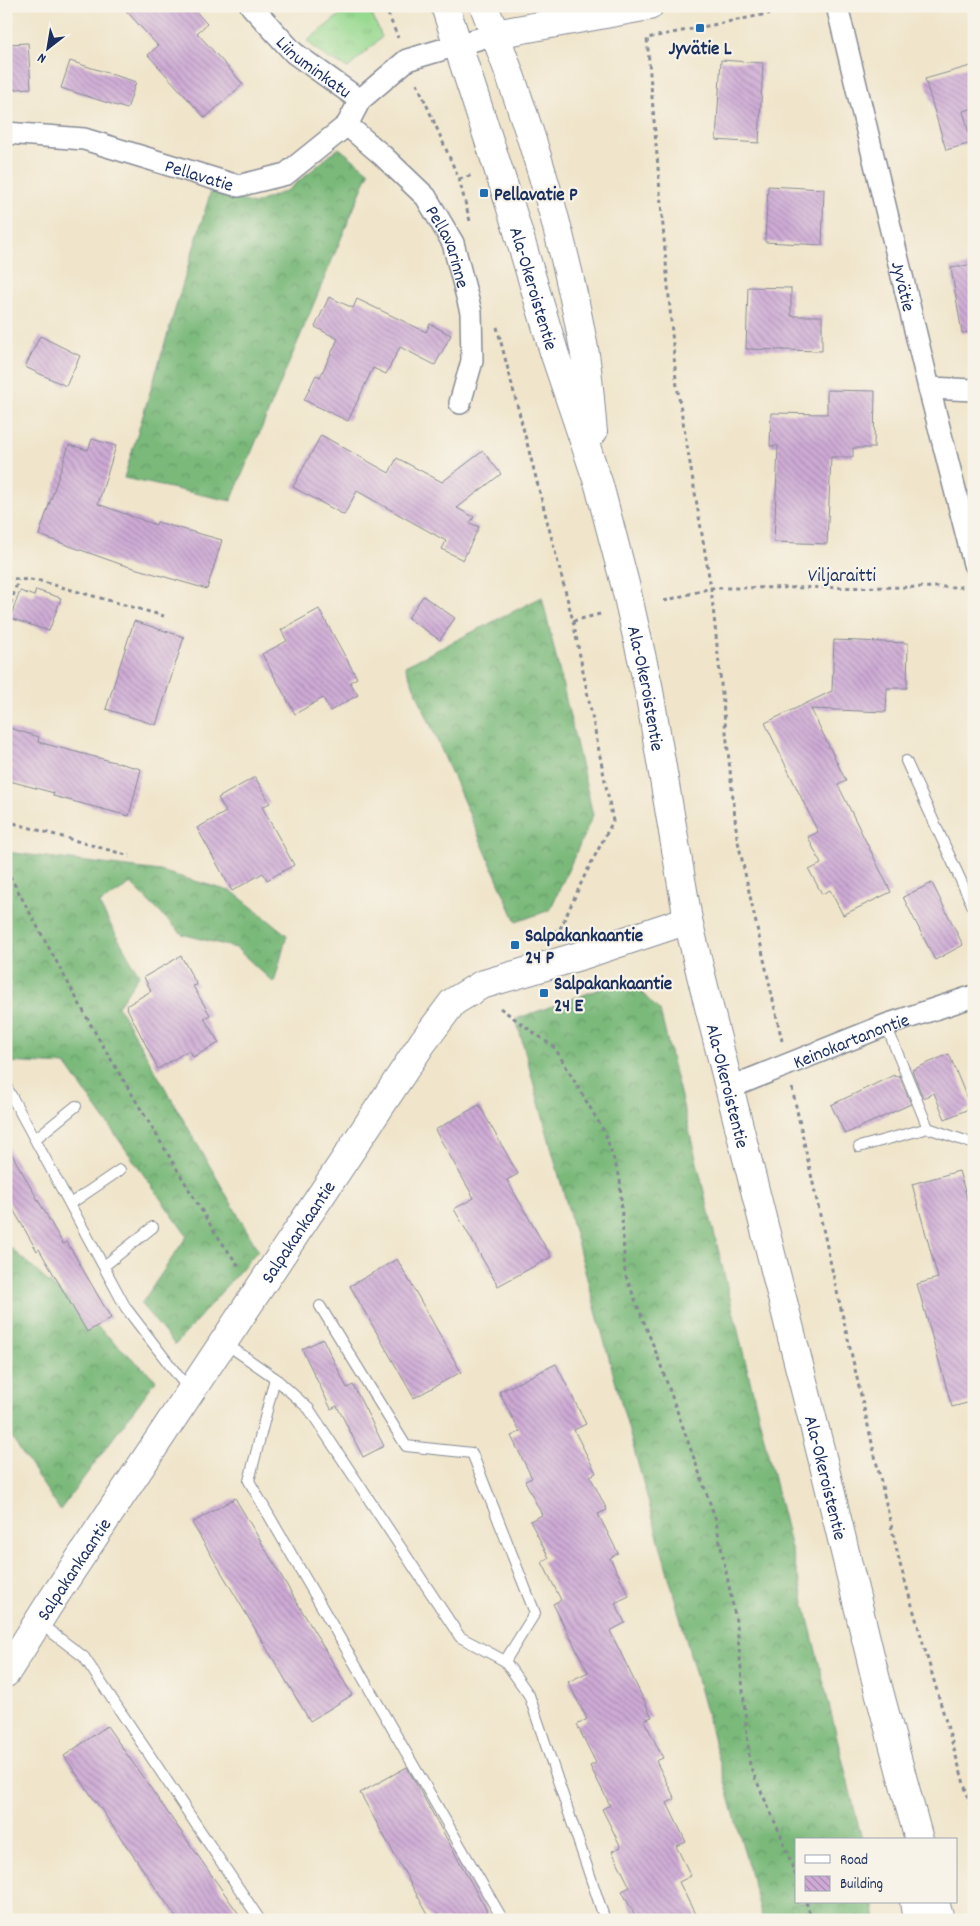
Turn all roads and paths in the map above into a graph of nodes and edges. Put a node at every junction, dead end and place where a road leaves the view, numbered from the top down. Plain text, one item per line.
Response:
1 (251, 6) edge
2 (444, 6) edge
3 (484, 6) edge
4 (649, 6) edge
5 (782, 6) edge
6 (807, 6) edge
7 (838, 6) edge
8 (969, 6) edge
9 (974, 6) edge
10 (784, 11) junction
11 (495, 34) junction
12 (458, 45) junction
13 (360, 100) junction
14 (347, 125) junction
15 (6, 133) edge
16 (929, 388) junction
17 (974, 390) edge
18 (460, 403) dead end
19 (599, 485) junction
20 (974, 564) edge
21 (6, 578) edge
22 (18, 580) junction
23 (964, 587) dead end
24 (711, 588) junction
25 (664, 601) dead end
26 (612, 610) dead end
27 (164, 616) dead end
28 (6, 619) edge
29 (906, 761) dead end
30 (6, 821) edge
31 (130, 856) dead end
32 (6, 869) edge
33 (974, 909) edge
34 (688, 920) junction
35 (524, 942) dead end
36 (974, 996) edge
37 (500, 1008) dead end
38 (886, 1025) junction
39 (787, 1064) junction
40 (6, 1086) edge
41 (729, 1088) junction
42 (76, 1106) dead end
43 (928, 1128) junction
44 (35, 1138) junction
45 (974, 1144) edge
46 (860, 1147) dead end
47 (120, 1170) dead end
48 (70, 1204) junction
49 (153, 1227) dead end
50 (104, 1266) junction
51 (244, 1274) dead end
52 (320, 1306) dead end
53 (222, 1341) junction
54 (275, 1378) junction
55 (190, 1391) junction
56 (37, 1622) junction
57 (505, 1662) junction
58 (6, 1673) edge
59 (876, 1680) junction
60 (974, 1818) edge
61 (903, 1838) edge
62 (918, 1838) edge
63 (795, 1873) edge
64 (807, 1904) edge
65 (914, 1904) edge
66 (936, 1904) edge
67 (260, 1920) edge
68 (504, 1920) edge
69 (606, 1920) edge
70 (812, 1920) edge
71 (917, 1920) edge
72 (940, 1920) edge

1 - 13 street, Liinuminkatu
2 - 12 main road, Ala-Okeroistentie
3 - 11 main road, Ala-Okeroistentie
4 - 11 main road
5 - 10 path
6 - 10 path
7 - 16 street, Jyvätie
8 - 9 path
10 - 24 path
11 - 12 street, Pellavatie
11 - 19 main road, Ala-Okeroistentie
12 - 13 street, Pellavatie
12 - 19 main road, Ala-Okeroistentie
13 - 14 street, Pellavatie
14 - 15 street, Pellavatie
14 - 18 street, Pellavarinne
16 - 17 street
16 - 20 street, Jyvätie
19 - 34 main road, Ala-Okeroistentie
21 - 22 path
22 - 27 path
22 - 28 path
23 - 24 path, Viljaraitti
24 - 25 path, Viljaraitti
24 - 39 path
26 - 35 path
29 - 33 lane
30 - 31 path
32 - 51 path
34 - 41 main road, Ala-Okeroistentie
34 - 53 main road, Salpakankaantie
36 - 38 street, Keinokartanontie
37 - 63 path
38 - 39 street, Keinokartanontie
38 - 43 lane
39 - 41 street, Keinokartanontie
39 - 60 path
40 - 44 lane
41 - 59 main road, Ala-Okeroistentie
42 - 44 lane
43 - 45 lane
43 - 46 lane
44 - 48 lane
47 - 48 lane
48 - 50 lane
49 - 50 lane
50 - 55 lane
52 - 57 lane
53 - 54 lane
53 - 55 main road, Salpakankaantie
54 - 57 lane
54 - 68 lane
55 - 56 main road, Salpakankaantie
56 - 58 main road, Salpakankaantie
56 - 67 lane
57 - 69 lane
59 - 61 main road, Ala-Okeroistentie
59 - 62 main road, Ala-Okeroistentie
64 - 70 path
65 - 71 main road
66 - 72 main road

